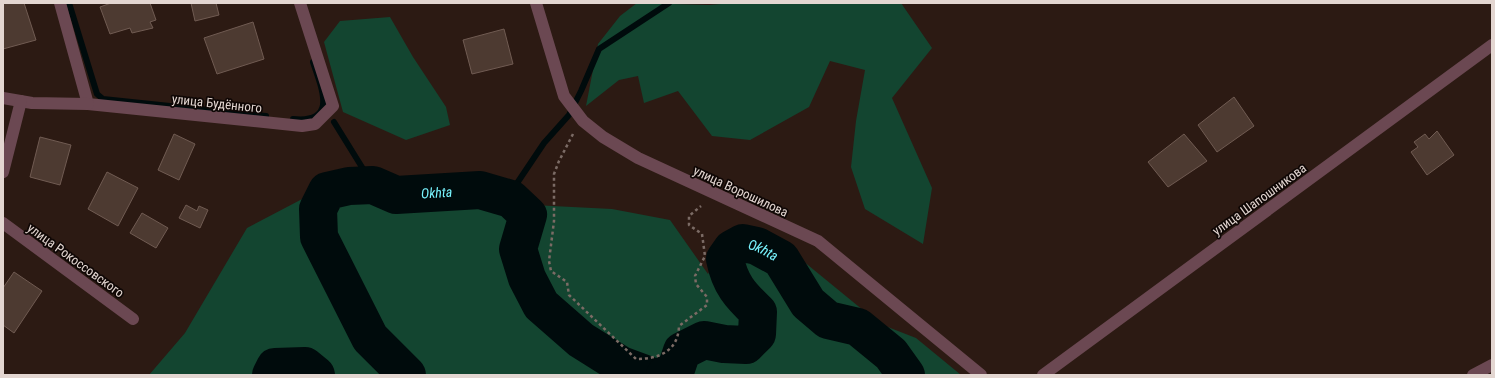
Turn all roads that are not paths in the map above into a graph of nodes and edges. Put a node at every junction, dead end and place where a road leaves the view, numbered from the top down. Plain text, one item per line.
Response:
1 (60, 3) edge
2 (300, 3) edge
3 (536, 3) edge
4 (1492, 45) edge
5 (3, 98) edge
6 (21, 101) junction
7 (88, 104) junction
8 (3, 172) edge
9 (3, 223) edge
10 (133, 319) dead end
11 (1492, 364) edge
12 (981, 375) edge
13 (1043, 375) edge
14 (1474, 375) edge

1 - 7 street
2 - 7 street, улица Будённого
3 - 12 street, улица Ворошилова
4 - 13 street, улица Шапошникова
5 - 6 street
6 - 7 street
6 - 8 street
9 - 10 street, улица Рокоссовского
11 - 14 street

